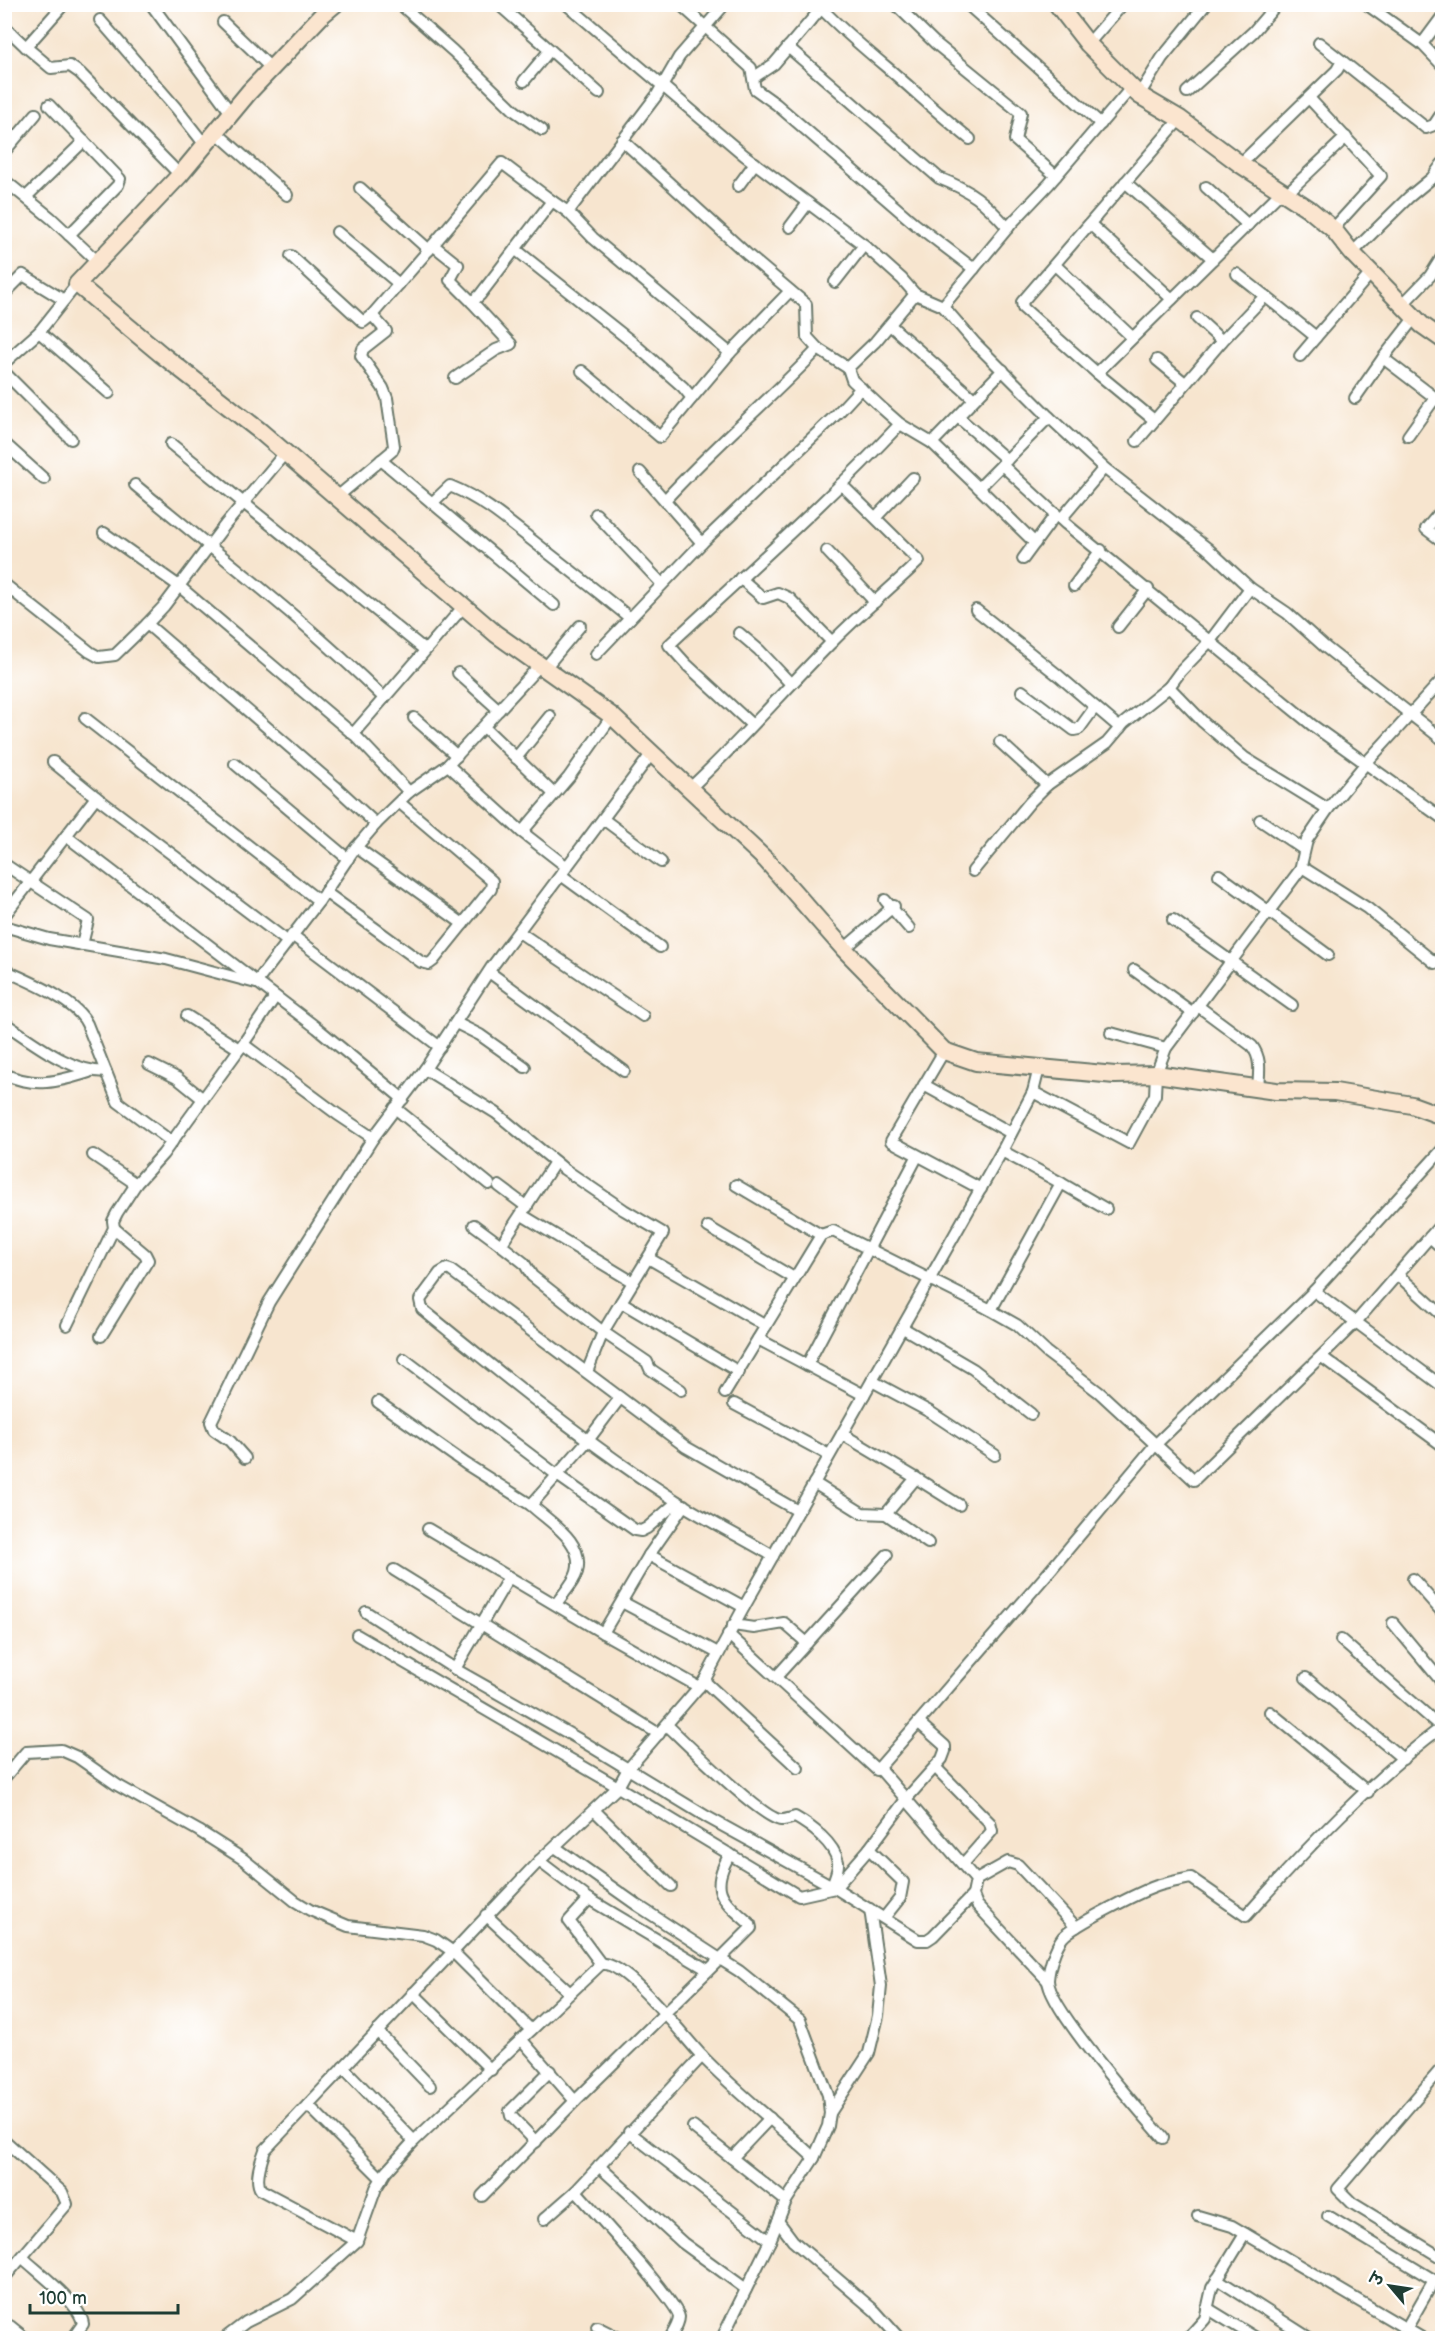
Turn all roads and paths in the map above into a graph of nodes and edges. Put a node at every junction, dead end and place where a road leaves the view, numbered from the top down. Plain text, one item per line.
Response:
1 (64, 4) edge
2 (151, 4) edge
3 (335, 4) edge
4 (400, 4) edge
5 (498, 4) edge
6 (566, 4) edge
7 (680, 4) edge
8 (725, 4) edge
9 (895, 4) edge
10 (968, 4) edge
11 (1057, 4) edge
12 (1123, 4) edge
13 (1206, 4) edge
14 (1366, 4) edge
15 (1438, 4) edge
16 (1275, 5) edge
17 (823, 6) edge
18 (1443, 8) edge
19 (1443, 17) edge
20 (100, 20) dead end
21 (223, 22) dead end
22 (4, 26) edge
23 (704, 26) junction
24 (1319, 42) dead end
25 (1088, 44) junction
26 (1422, 44) junction
27 (26, 47) junction
28 (788, 47) junction
29 (550, 50) junction
30 (1342, 61) junction
31 (1443, 65) edge
32 (272, 69) junction
33 (753, 78) junction
34 (524, 81) dead end
35 (662, 87) junction
36 (1135, 91) junction
37 (1187, 92) dead end
38 (599, 93) dead end
39 (1309, 98) junction
40 (49, 105) dead end
41 (231, 113) junction
42 (1443, 113) edge
43 (36, 114) dead end
44 (1180, 119) junction
45 (1101, 124) junction
46 (542, 130) dead end
47 (216, 132) junction
48 (1346, 137) junction
49 (970, 139) dead end
50 (622, 140) junction
51 (84, 141) junction
52 (205, 146) junction
53 (4, 152) edge
54 (755, 163) junction
55 (1240, 164) junction
56 (1443, 164) edge
57 (180, 175) junction
58 (1056, 176) junction
59 (4, 180) edge
60 (1125, 182) junction
61 (738, 186) dead end
62 (360, 188) dead end
63 (1206, 188) dead end
64 (1283, 193) junction
65 (287, 195) dead end
66 (26, 197) junction
67 (552, 201) junction
68 (808, 203) junction
69 (568, 212) junction
70 (1090, 224) junction
71 (1248, 225) junction
72 (789, 227) dead end
73 (1008, 228) junction
74 (1333, 229) junction
75 (338, 232) dead end
76 (69, 235) junction
77 (864, 245) junction
78 (431, 248) junction
79 (515, 249) junction
80 (1352, 253) junction
81 (291, 256) dead end
82 (1443, 257) edge
83 (1213, 259) junction
84 (98, 262) junction
85 (1055, 265) junction
86 (974, 269) junction
87 (1372, 272) junction
88 (1237, 274) dead end
89 (835, 282) dead end
90 (77, 284) junction
91 (399, 284) junction
92 (790, 291) junction
93 (4, 294) edge
94 (915, 294) junction
95 (1265, 296) junction
96 (1172, 299) junction
97 (64, 300) junction
98 (472, 302) junction
99 (1403, 304) junction
100 (943, 306) junction
101 (372, 315) junction
102 (1415, 317) junction
103 (1197, 318) dead end
104 (890, 325) junction
105 (39, 332) junction
106 (1132, 337) junction
107 (1316, 337) junction
108 (1443, 339) edge
109 (1222, 341) junction
110 (818, 349) junction
111 (730, 352) junction
112 (1300, 356) dead end
113 (1383, 358) junction
114 (1157, 360) dead end
115 (4, 363) edge
116 (848, 368) junction
117 (1003, 370) junction
118 (582, 371) dead end
119 (4, 372) edge
120 (1097, 373) junction
121 (455, 378) dead end
122 (1185, 383) junction
123 (861, 388) junction
124 (110, 393) dead end
125 (692, 398) junction
126 (1355, 398) dead end
127 (974, 399) junction
128 (1439, 400) edge
129 (958, 417) junction
130 (1049, 417) junction
131 (1154, 420) junction
132 (900, 424) junction
133 (1408, 436) dead end
134 (71, 440) dead end
135 (1137, 441) dead end
136 (4, 443) edge
137 (932, 443) junction
138 (171, 444) dead end
139 (285, 453) junction
140 (381, 460) junction
141 (1005, 463) junction
142 (1104, 468) junction
143 (640, 472) dead end
144 (913, 478) dead end
145 (44, 479) dead end
146 (841, 484) junction
147 (135, 486) dead end
148 (979, 488) junction
149 (337, 497) junction
150 (665, 500) junction
151 (245, 502) junction
152 (432, 503) junction
153 (1443, 510) edge
154 (597, 514) dead end
155 (876, 517) junction
156 (1059, 517) junction
157 (104, 533) dead end
158 (1443, 541) edge
159 (702, 543) junction
160 (1035, 543) junction
161 (209, 547) junction
162 (1101, 550) junction
163 (826, 551) dead end
164 (1023, 560) dead end
165 (740, 578) junction
166 (4, 584) edge
167 (662, 584) junction
168 (179, 586) junction
169 (1074, 586) dead end
170 (1250, 588) junction
171 (1148, 589) junction
172 (875, 602) junction
173 (554, 605) dead end
174 (464, 606) junction
175 (976, 610) dead end
176 (630, 618) junction
177 (147, 624) junction
178 (580, 626) dead end
179 (1118, 627) dead end
180 (739, 633) dead end
181 (1210, 641) junction
182 (832, 642) junction
183 (426, 650) junction
184 (596, 654) dead end
185 (542, 667) junction
186 (458, 673) dead end
187 (1443, 680) edge
188 (790, 684) junction
189 (1169, 687) junction
190 (1022, 691) dead end
191 (384, 698) junction
192 (1095, 707) junction
193 (499, 710) junction
194 (1410, 714) junction
195 (550, 716) dead end
196 (612, 716) junction
197 (85, 718) dead end
198 (414, 718) dead end
199 (752, 725) junction
200 (484, 727) junction
201 (1120, 728) junction
202 (353, 733) junction
203 (1443, 739) edge
204 (1000, 742) dead end
205 (652, 753) junction
206 (457, 756) junction
207 (516, 758) junction
208 (53, 762) dead end
209 (1366, 763) junction
210 (235, 764) dead end
211 (448, 765) junction
212 (1047, 785) junction
213 (689, 789) junction
214 (409, 792) junction
215 (554, 794) junction
216 (96, 797) junction
217 (400, 803) junction
218 (1328, 809) junction
219 (1443, 818) edge
220 (603, 819) junction
221 (1260, 820) dead end
222 (376, 824) junction
223 (522, 832) junction
224 (66, 836) junction
225 (357, 847) junction
226 (1303, 849) junction
227 (348, 859) junction
228 (661, 862) dead end
229 (4, 864) edge
230 (1302, 867) junction
231 (564, 871) junction
232 (973, 871) dead end
233 (1219, 875) dead end
234 (31, 880) junction
235 (322, 896) junction
236 (1269, 912) junction
237 (4, 916) edge
238 (1173, 920) dead end
239 (463, 924) junction
240 (4, 926) edge
241 (909, 928) dead end
242 (519, 932) junction
243 (290, 938) junction
244 (82, 945) junction
245 (660, 947) dead end
246 (844, 949) junction
247 (1328, 955) dead end
248 (1232, 961) junction
249 (1435, 963) dead end
250 (4, 970) edge
251 (1134, 970) dead end
252 (489, 972) junction
253 (256, 983) junction
254 (275, 997) junction
255 (1292, 1005) dead end
256 (1196, 1009) junction
257 (187, 1016) dead end
258 (643, 1016) dead end
259 (4, 1023) edge
260 (456, 1023) junction
261 (1111, 1034) dead end
262 (241, 1046) junction
263 (440, 1047) junction
264 (1166, 1048) junction
265 (944, 1051) junction
266 (148, 1064) dead end
267 (525, 1067) dead end
268 (1039, 1068) junction
269 (425, 1069) junction
270 (624, 1071) dead end
271 (89, 1072) junction
272 (106, 1072) junction
273 (4, 1074) edge
274 (1156, 1074) junction
275 (924, 1085) junction
276 (1258, 1088) junction
277 (1033, 1092) junction
278 (203, 1099) junction
279 (403, 1099) junction
280 (395, 1108) junction
281 (1443, 1116) edge
282 (1011, 1133) junction
283 (373, 1138) junction
284 (172, 1142) junction
285 (1443, 1150) edge
286 (1002, 1151) junction
287 (93, 1155) dead end
288 (917, 1156) junction
289 (555, 1162) junction
290 (1061, 1183) junction
291 (136, 1184) junction
292 (736, 1185) dead end
293 (981, 1189) junction
294 (1106, 1209) dead end
295 (524, 1211) junction
296 (1443, 1223) edge
297 (474, 1225) dead end
298 (708, 1227) dead end
299 (114, 1228) junction
300 (821, 1235) junction
301 (1430, 1237) junction
302 (501, 1245) junction
303 (870, 1248) junction
304 (1443, 1248) edge
305 (648, 1258) junction
306 (1398, 1275) junction
307 (794, 1278) junction
308 (931, 1280) junction
309 (633, 1282) junction
310 (1314, 1291) junction
311 (621, 1302) junction
312 (987, 1308) junction
313 (1443, 1315) edge
314 (1355, 1323) junction
315 (67, 1325) dead end
316 (766, 1326) junction
317 (903, 1329) junction
318 (603, 1332) junction
319 (101, 1336) dead end
320 (758, 1339) junction
321 (1322, 1357) junction
322 (404, 1359) dead end
323 (807, 1365) junction
324 (587, 1372) junction
325 (739, 1372) junction
326 (872, 1381) junction
327 (1443, 1386) edge
328 (681, 1390) dead end
329 (725, 1393) dead end
330 (864, 1395) junction
331 (620, 1398) junction
332 (378, 1402) dead end
333 (734, 1404) dead end
334 (1031, 1413) dead end
335 (842, 1434) junction
336 (589, 1439) junction
337 (1155, 1445) junction
338 (1443, 1445) edge
339 (830, 1455) junction
340 (995, 1455) dead end
341 (245, 1458) dead end
342 (557, 1475) junction
343 (916, 1478) junction
344 (814, 1483) junction
345 (680, 1503) junction
346 (531, 1505) junction
347 (959, 1505) dead end
348 (798, 1510) junction
349 (886, 1514) junction
350 (428, 1529) dead end
351 (928, 1543) dead end
352 (650, 1555) junction
353 (887, 1555) dead end
354 (773, 1556) junction
355 (394, 1570) dead end
356 (509, 1577) junction
357 (1413, 1579) dead end
358 (622, 1602) junction
359 (556, 1604) junction
360 (744, 1606) junction
361 (366, 1612) dead end
362 (1443, 1612) edge
363 (1393, 1623) dead end
364 (481, 1624) junction
365 (731, 1630) junction
366 (603, 1634) junction
367 (357, 1635) dead end
368 (1341, 1640) dead end
369 (807, 1643) junction
370 (718, 1653) junction
371 (455, 1669) junction
372 (776, 1677) junction
373 (1306, 1678) dead end
374 (1443, 1682) edge
375 (701, 1684) junction
376 (1270, 1712) dead end
377 (919, 1723) junction
378 (667, 1725) junction
379 (1442, 1728) edge
380 (659, 1734) junction
381 (1403, 1759) junction
382 (935, 1767) junction
383 (798, 1768) dead end
384 (879, 1768) junction
385 (628, 1769) junction
386 (4, 1778) edge
387 (618, 1787) junction
388 (1368, 1792) junction
389 (907, 1798) junction
390 (594, 1810) junction
391 (555, 1846) junction
392 (869, 1849) junction
393 (729, 1854) junction
394 (539, 1861) junction
395 (963, 1863) junction
396 (976, 1880) junction
397 (671, 1886) dead end
398 (834, 1887) junction
399 (973, 1895) junction
400 (589, 1899) junction
401 (870, 1909) junction
402 (486, 1915) junction
403 (884, 1918) junction
404 (1076, 1927) junction
405 (452, 1951) junction
406 (720, 1959) junction
407 (601, 1964) junction
408 (708, 1970) junction
409 (1048, 1981) junction
410 (413, 1993) junction
411 (570, 1993) junction
412 (666, 2014) junction
413 (531, 2030) junction
414 (377, 2031) junction
415 (521, 2039) junction
416 (702, 2056) junction
417 (343, 2067) junction
418 (1443, 2068) edge
419 (491, 2070) junction
420 (550, 2071) junction
421 (430, 2086) dead end
422 (575, 2101) junction
423 (308, 2105) junction
424 (830, 2113) junction
425 (770, 2118) junction
426 (693, 2127) dead end
427 (629, 2132) junction
428 (1163, 2138) dead end
429 (4, 2140) edge
430 (414, 2141) junction
431 (536, 2142) junction
432 (732, 2158) junction
433 (814, 2158) junction
434 (599, 2166) junction
435 (382, 2178) junction
436 (576, 2191) junction
437 (482, 2196) dead end
438 (786, 2201) junction
439 (1198, 2216) dead end
440 (1328, 2216) dead end
441 (544, 2219) dead end
442 (778, 2221) junction
443 (1245, 2235) junction
444 (357, 2241) junction
445 (770, 2241) junction
446 (22, 2258) junction
447 (1443, 2258) edge
448 (4, 2278) edge
449 (1217, 2279) junction
450 (1438, 2283) edge
451 (746, 2289) junction
452 (1207, 2308) junction
453 (10, 2326) dead end
454 (597, 2327) dead end
455 (1406, 2329) junction
456 (25, 2338) edge
457 (73, 2338) edge
458 (225, 2338) edge
459 (619, 2338) edge
460 (670, 2338) edge
461 (722, 2338) edge
462 (899, 2338) edge
463 (1188, 2338) edge
464 (1256, 2338) edge
465 (1309, 2338) edge
466 (1422, 2338) edge

1 - 27 street
2 - 41 street
3 - 32 street
4 - 46 street
5 - 29 street
6 - 35 street
7 - 23 street
8 - 23 street
9 - 58 street
10 - 45 street
11 - 25 street
12 - 25 street
13 - 36 street
14 - 26 street
15 - 18 street
16 - 37 street
17 - 28 street
17 - 49 street
19 - 26 street
20 - 52 street
21 - 32 street
22 - 27 street
23 - 33 street
23 - 35 street
24 - 30 street
25 - 36 street
26 - 31 street
27 - 57 street
28 - 33 street
28 - 73 street
29 - 34 street
29 - 38 street
30 - 39 street
30 - 42 street
32 - 41 street
33 - 86 street
35 - 50 street
35 - 54 street
36 - 44 street
36 - 45 street
39 - 48 street
39 - 55 street
40 - 51 street
41 - 47 street
43 - 53 street
44 - 55 street
44 - 60 street
45 - 58 street
47 - 52 street
47 - 65 street
48 - 64 street
48 - 74 street
50 - 69 street
50 - 92 street
51 - 66 street
51 - 76 street
52 - 57 street
54 - 61 street
54 - 68 street
55 - 64 street
56 - 80 street
57 - 84 street
58 - 73 street
59 - 66 street
60 - 70 street
60 - 83 street
62 - 78 street
63 - 71 street
64 - 71 street
64 - 74 street
66 - 76 street
67 - 69 street
67 - 78 street
67 - 79 street
68 - 72 street
68 - 77 street
69 - 111 street
70 - 85 street
70 - 96 street
71 - 83 street
73 - 86 street
74 - 80 street
75 - 91 street
76 - 84 street
77 - 89 street
77 - 94 street
78 - 91 street
78 - 98 street
79 - 98 street
79 - 125 street
80 - 87 street
81 - 101 street
82 - 99 street
83 - 96 street
84 - 90 street
85 - 106 street
85 - 120 street
86 - 100 street
87 - 99 street
87 - 107 street
88 - 95 street
90 - 97 street
90 - 139 street
91 - 101 street
92 - 110 street
92 - 111 street
93 - 97 street
94 - 100 street
94 - 104 street
95 - 107 street
95 - 109 street
96 - 106 street
97 - 105 street
98 - 121 street
99 - 102 street
100 - 117 street
101 - 140 street
102 - 108 street
102 - 113 street
103 - 109 street
104 - 116 street
104 - 127 street
105 - 115 street
105 - 124 street
106 - 120 street
107 - 112 street
109 - 122 street
110 - 116 street
110 - 150 street
111 - 125 street
113 - 126 street
113 - 128 street
114 - 122 street
116 - 123 street
117 - 127 street
117 - 130 street
118 - 125 street
119 - 134 street
120 - 131 street
122 - 131 street
123 - 132 street
123 - 159 street
127 - 129 street
128 - 133 street
129 - 137 street
129 - 141 street
130 - 141 street
130 - 142 street
131 - 135 street
132 - 137 street
132 - 146 street
136 - 145 street
137 - 148 street
138 - 151 street
139 - 149 street
139 - 151 street
140 - 149 street
140 - 152 street
141 - 148 street
141 - 156 street
142 - 156 street
142 - 170 street
143 - 150 street
144 - 155 street
146 - 155 street
146 - 165 street
147 - 161 street
148 - 160 street
149 - 174 street
150 - 159 street
151 - 161 street
151 - 183 street
152 - 173 street
152 - 176 street
153 - 158 street
154 - 167 street
155 - 172 street
156 - 160 street
156 - 162 street
157 - 168 street
159 - 167 street
160 - 164 street
161 - 168 street
161 - 191 street
162 - 169 street
162 - 171 street
163 - 172 street
165 - 182 street
165 - 199 street
166 - 177 street
167 - 176 street
168 - 177 street
168 - 202 street
170 - 181 street
170 - 194 street
171 - 179 street
171 - 181 street
172 - 182 street
174 - 183 street
174 - 185 street
175 - 192 street
176 - 184 street
177 - 222 street
178 - 185 street
180 - 188 street
181 - 189 street
181 - 209 street
182 - 188 street
183 - 191 street
185 - 193 street
185 - 196 street
186 - 193 street
187 - 194 street
188 - 199 street
189 - 201 street
189 - 218 street
190 - 192 street
191 - 202 street
192 - 201 street
193 - 200 street
194 - 203 street
194 - 209 street
195 - 207 street
196 - 205 street
196 - 215 street
197 - 235 street
198 - 206 street
199 - 213 street
200 - 206 street
200 - 207 street
201 - 212 street
202 - 214 street
204 - 212 street
205 - 213 street
205 - 220 street
206 - 211 street
207 - 215 street
208 - 216 street
209 - 218 street
209 - 219 street
210 - 227 street
211 - 214 street
211 - 223 street
212 - 232 street
213 - 246 street
214 - 217 street
215 - 223 street
216 - 224 street
216 - 243 street
217 - 222 street
217 - 239 street
218 - 226 street
220 - 228 street
220 - 231 street
221 - 226 street
222 - 225 street
223 - 231 street
224 - 234 street
224 - 253 street
225 - 227 street
225 - 239 street
226 - 230 street
227 - 235 street
229 - 234 street
230 - 236 street
230 - 249 street
231 - 242 street
231 - 245 street
233 - 236 street
234 - 237 street
234 - 244 street
235 - 239 street
235 - 243 street
236 - 247 street
236 - 248 street
238 - 248 street
240 - 244 street
241 - 246 street
242 - 252 street
242 - 258 street
243 - 253 street
243 - 263 street
244 - 253 street
246 - 265 street
248 - 255 street
248 - 256 street
250 - 272 street
251 - 256 street
252 - 260 street
252 - 270 street
253 - 254 street
254 - 262 street
254 - 279 street
256 - 264 street
256 - 276 street
257 - 262 street
259 - 271 street
260 - 263 street
260 - 267 street
261 - 264 street
262 - 278 street
262 - 283 street
263 - 269 street
264 - 274 street
265 - 268 street
265 - 275 street
266 - 278 street
268 - 274 street
268 - 277 street
269 - 279 street
269 - 289 street
271 - 272 street
271 - 273 street
272 - 284 street
274 - 276 street
274 - 277 street
275 - 282 street
275 - 288 street
276 - 281 street
277 - 282 street
278 - 284 street
279 - 280 street
280 - 283 street
280 - 295 street
282 - 286 street
283 - 341 street
284 - 291 street
285 - 310 street
286 - 290 street
286 - 293 street
287 - 291 street
288 - 293 street
288 - 303 street
289 - 295 street
289 - 305 street
290 - 294 street
290 - 312 street
291 - 299 street
292 - 300 street
293 - 308 street
295 - 302 street
295 - 309 street
296 - 301 street
297 - 302 street
298 - 307 street
299 - 315 street
299 - 319 street
300 - 303 street
300 - 307 street
301 - 304 street
301 - 306 street
302 - 318 street
303 - 308 street
303 - 323 street
305 - 309 street
305 - 316 street
306 - 313 street
306 - 314 street
307 - 316 street
308 - 312 street
308 - 317 street
309 - 311 street
310 - 314 street
310 - 337 street
311 - 318 street
311 - 325 street
312 - 337 street
314 - 321 street
314 - 327 street
316 - 320 street
317 - 326 street
317 - 334 street
318 - 324 street
318 - 328 street
320 - 323 street
320 - 325 street
321 - 337 street
321 - 338 street
322 - 342 street
323 - 330 street
324 - 331 street
324 - 336 street
325 - 329 street
326 - 330 street
326 - 340 street
330 - 335 street
331 - 336 street
331 - 348 street
332 - 346 street
333 - 339 street
335 - 339 street
335 - 343 street
336 - 342 street
336 - 345 street
337 - 377 street
339 - 344 street
342 - 345 street
342 - 346 street
343 - 347 street
343 - 349 street
344 - 348 street
344 - 349 street
345 - 352 street
345 - 354 street
346 - 359 street
348 - 354 street
349 - 351 street
350 - 356 street
352 - 358 street
352 - 360 street
353 - 369 street
354 - 360 street
355 - 364 street
356 - 359 street
356 - 364 street
357 - 362 street
358 - 366 street
358 - 370 street
359 - 366 street
360 - 365 street
361 - 371 street
363 - 374 street
364 - 371 street
364 - 380 street
365 - 369 street
365 - 370 street
365 - 372 street
366 - 375 street
367 - 387 street
368 - 379 street
369 - 372 street
370 - 375 street
371 - 385 street
372 - 384 street
373 - 381 street
375 - 378 street
375 - 383 street
376 - 388 street
377 - 382 street
377 - 384 street
378 - 380 street
378 - 398 street
379 - 381 street
380 - 385 street
381 - 388 street
382 - 389 street
382 - 395 street
384 - 389 street
385 - 387 street
385 - 398 street
386 - 405 street
387 - 390 street
387 - 393 street
388 - 404 street
389 - 392 street
389 - 395 street
390 - 391 street
390 - 397 street
391 - 394 street
391 - 406 street
392 - 398 street
392 - 403 street
393 - 398 street
393 - 406 street
394 - 400 street
394 - 402 street
395 - 396 street
396 - 399 street
396 - 404 street
398 - 401 street
399 - 403 street
399 - 409 street
400 - 407 street
400 - 408 street
401 - 403 street
401 - 424 street
402 - 405 street
402 - 411 street
404 - 409 street
405 - 410 street
405 - 413 street
406 - 408 street
406 - 424 street
407 - 411 street
407 - 412 street
408 - 412 street
409 - 428 street
410 - 414 street
410 - 419 street
411 - 413 street
412 - 416 street
412 - 422 street
413 - 415 street
414 - 417 street
414 - 421 street
415 - 419 street
415 - 420 street
416 - 425 street
416 - 427 street
417 - 423 street
417 - 430 street
418 - 447 street
419 - 430 street
420 - 422 street
420 - 431 street
422 - 431 street
423 - 435 street
423 - 444 street
424 - 433 street
425 - 432 street
425 - 433 street
426 - 432 street
427 - 434 street
427 - 445 street
429 - 446 street
430 - 435 street
431 - 437 street
432 - 438 street
433 - 438 street
434 - 436 street
434 - 451 street
435 - 444 street
436 - 441 street
436 - 460 street
438 - 442 street
439 - 443 street
440 - 450 street
442 - 445 street
442 - 462 street
443 - 449 street
443 - 455 street
444 - 458 street
445 - 451 street
446 - 448 street
446 - 457 street
449 - 452 street
449 - 465 street
450 - 455 street
451 - 461 street
452 - 463 street
452 - 464 street
453 - 456 street
454 - 459 street
455 - 466 street

